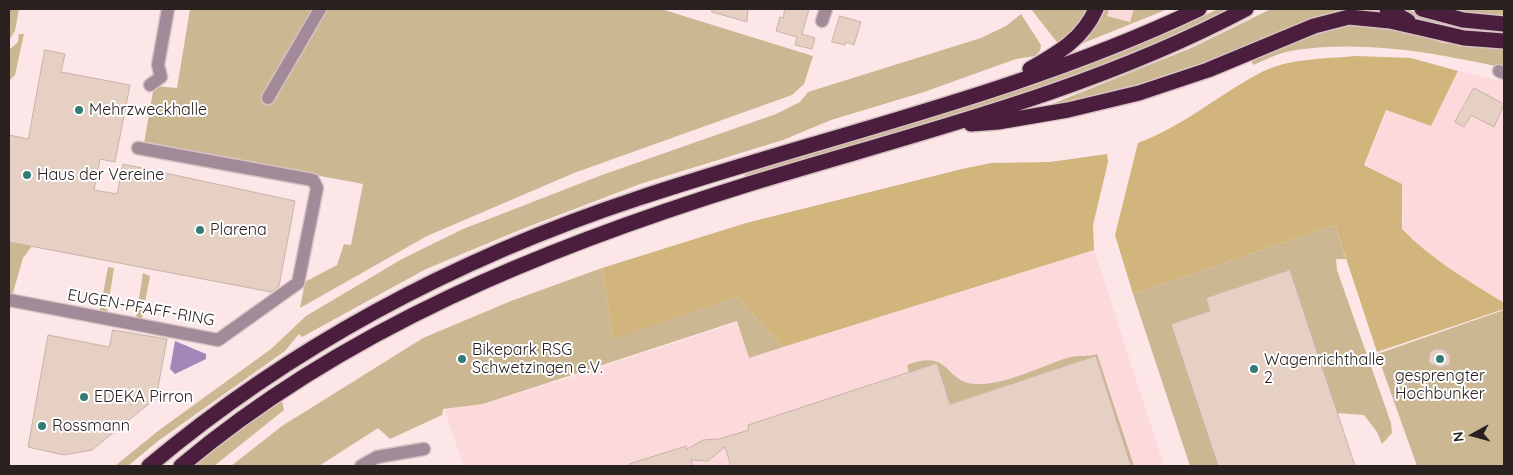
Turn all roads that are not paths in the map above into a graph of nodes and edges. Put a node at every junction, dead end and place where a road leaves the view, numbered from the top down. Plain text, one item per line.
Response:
1 (168, 9) edge
2 (320, 9) edge
3 (1096, 9) edge
4 (1199, 9) edge
5 (1246, 9) edge
6 (1387, 9) edge
7 (1422, 9) edge
8 (1504, 24) edge
9 (1420, 28) junction
10 (1504, 41) edge
11 (150, 85) dead end
12 (993, 88) junction
13 (268, 98) dead end
14 (950, 125) junction
15 (138, 148) dead end
16 (9, 300) edge
17 (424, 449) dead end
18 (148, 466) edge
19 (181, 466) edge
20 (361, 466) edge

1 - 11 street
2 - 13 street
3 - 12 highway
4 - 12 highway
5 - 14 highway
6 - 9 highway
7 - 8 highway
9 - 10 highway
9 - 14 highway
12 - 18 highway
14 - 19 highway
15 - 16 street, EUGEN-PFAFF-RING
17 - 20 street

